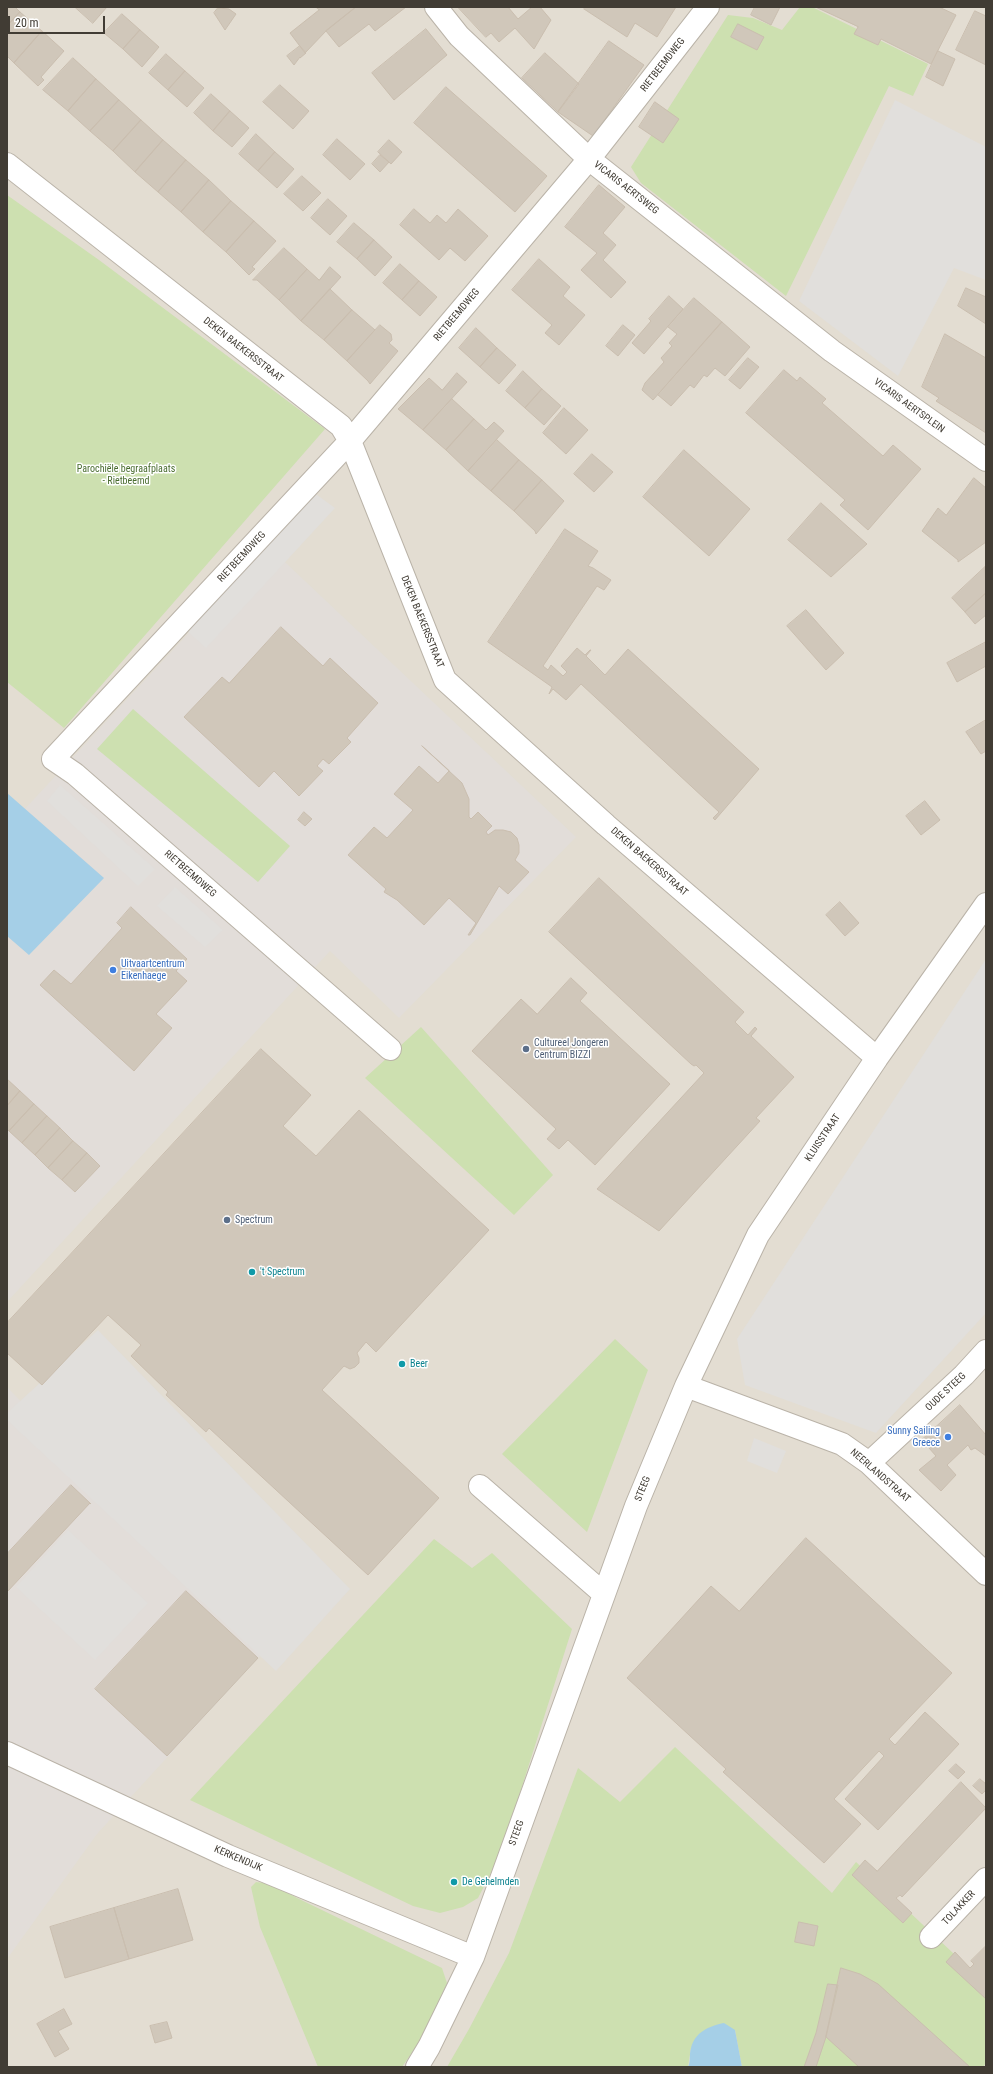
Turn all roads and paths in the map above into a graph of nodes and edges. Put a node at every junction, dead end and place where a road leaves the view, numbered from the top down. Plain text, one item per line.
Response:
1 (436, 7) edge
2 (708, 7) edge
3 (589, 159) junction
4 (7, 164) edge
5 (832, 351) joint
6 (350, 441) junction
7 (986, 460) edge
8 (986, 904) edge
9 (390, 1049) dead end
10 (877, 1058) junction
11 (986, 1351) edge
12 (686, 1386) junction
13 (868, 1463) junction
14 (480, 1486) dead end
15 (986, 1574) edge
16 (604, 1594) junction
17 (7, 1754) edge
18 (986, 1879) edge
19 (932, 1937) dead end
20 (472, 1957) junction
21 (417, 2067) edge

1 - 3 street, VICARIS AERTSWEG
2 - 3 street, RIETBEEMDWEG
3 - 5 street, VICARIS AERTSWEG
3 - 6 street, RIETBEEMDWEG
4 - 6 street, DEKEN BAEKERSSTRAAT
5 - 7 street, VICARIS AERTSPLEIN
6 - 9 street, RIETBEEMDWEG
6 - 10 street, DEKEN BAEKERSSTRAAT
8 - 10 street, KLUISSTRAAT
10 - 12 street, KLUISSTRAAT
11 - 13 street, OUDE STEEG
12 - 13 street, NEERLANDSTRAAT
12 - 16 street, STEEG
13 - 15 street, NEERLANDSTRAAT
14 - 16 street
16 - 20 street, STEEG
17 - 20 street, KERKENDIJK
18 - 19 street, TOLAKKER
20 - 21 street, STEEG

